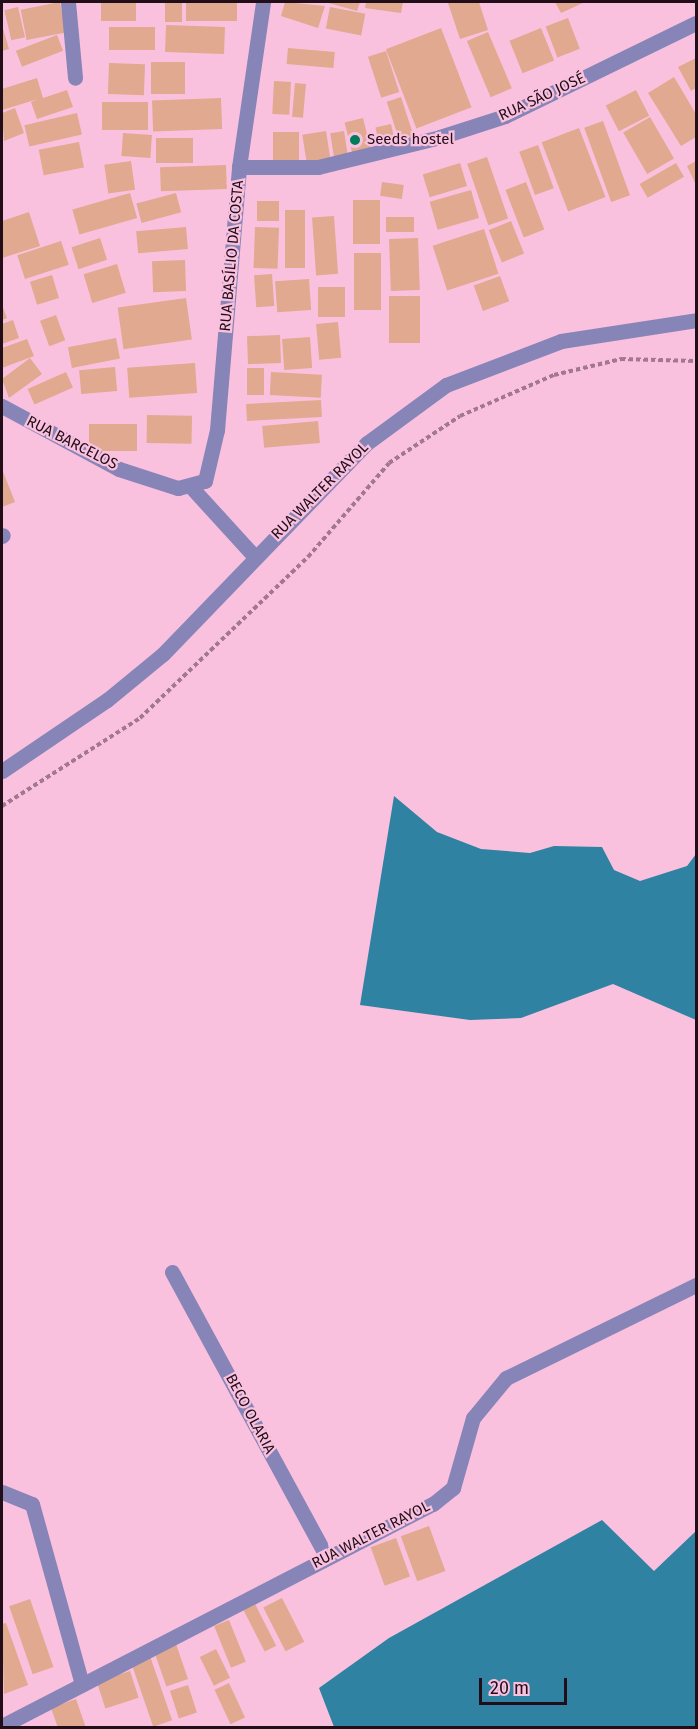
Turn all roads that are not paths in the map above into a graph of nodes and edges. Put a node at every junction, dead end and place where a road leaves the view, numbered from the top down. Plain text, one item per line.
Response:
1 (68, 2) edge
2 (263, 2) edge
3 (696, 23) edge
4 (75, 78) dead end
5 (239, 167) junction
6 (696, 320) edge
7 (2, 406) edge
8 (185, 488) junction
9 (255, 557) junction
10 (2, 771) edge
11 (172, 1272) dead end
12 (696, 1285) edge
13 (2, 1492) edge
14 (327, 1557) junction
15 (82, 1684) junction
16 (2, 1726) edge

1 - 4 street
2 - 5 street, RUA BASÍLIO DA COSTA
3 - 5 street, RUA SÃO JOSÉ
5 - 8 street, RUA BASÍLIO DA COSTA
6 - 9 street, RUA WALTER RAYOL
7 - 8 street, RUA BARCELOS
8 - 9 street
9 - 10 street, RUA WALTER RAYOL
11 - 14 street, BECO OLARIA
12 - 14 street, RUA WALTER RAYOL
13 - 15 street
14 - 15 street, RUA WALTER RAYOL
15 - 16 street, RUA WALTER RAYOL

